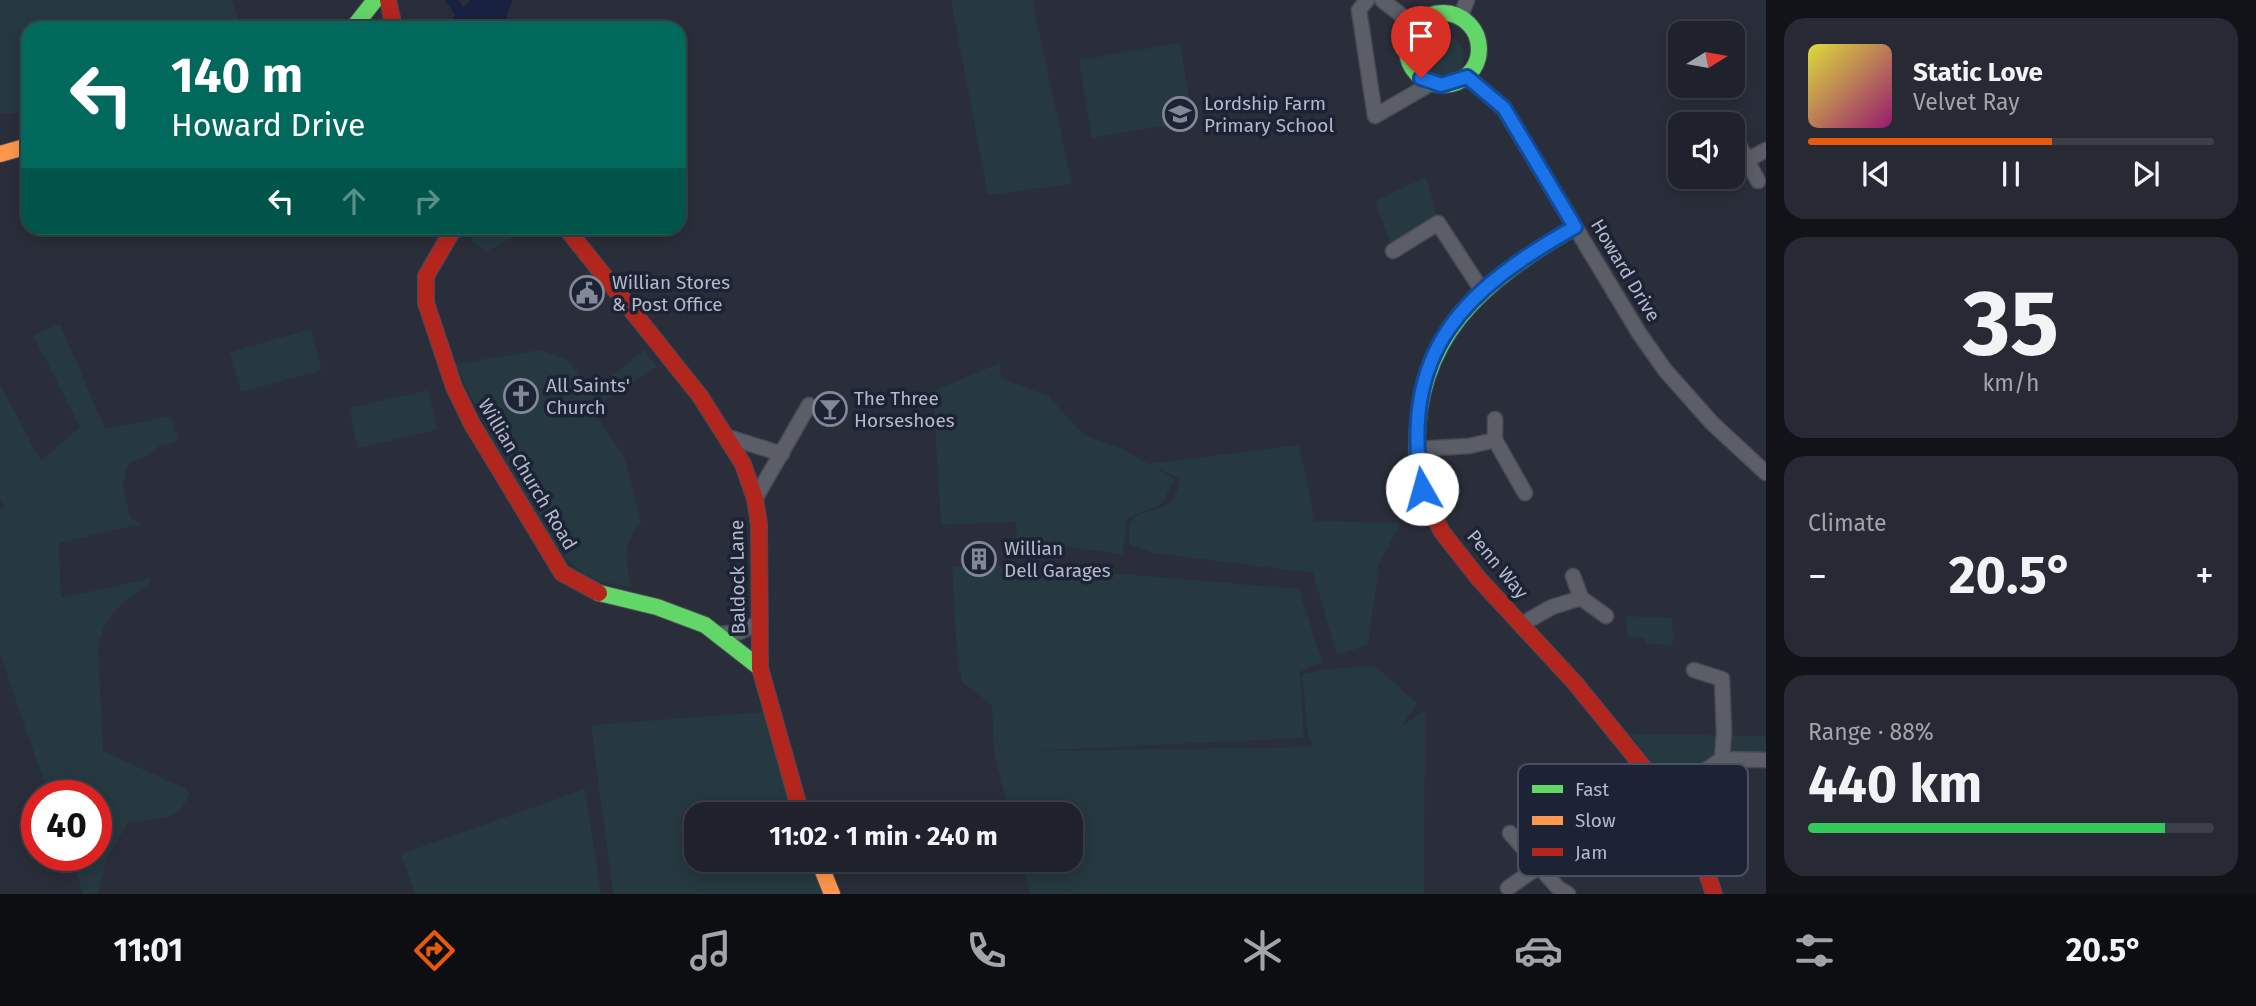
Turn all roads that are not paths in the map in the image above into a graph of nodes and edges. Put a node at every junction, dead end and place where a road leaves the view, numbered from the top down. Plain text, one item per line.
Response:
1 (375, 0) edge
2 (388, 0) edge
3 (1367, 0) edge
4 (1382, 0) edge
5 (1467, 0) edge
6 (1460, 18) junction
7 (358, 21) edge
8 (392, 21) edge
9 (1415, 26) junction
10 (1467, 77) junction
11 (1432, 83) junction
12 (21, 148) edge
13 (1766, 150) edge
14 (0, 154) edge
15 (1745, 156) edge
16 (1747, 160) junction
17 (1758, 181) dead end
18 (1575, 227) junction
19 (450, 235) edge
20 (572, 235) edge
21 (1393, 251) dead end
22 (1481, 289) junction
23 (809, 405) dead end
24 (1495, 419) dead end
25 (728, 437) junction
26 (1495, 440) junction
27 (1417, 449) junction
28 (782, 454) junction
29 (1766, 473) edge
30 (1525, 493) dead end
31 (755, 499) junction
32 (1573, 576) dead end
33 (1581, 598) junction
34 (1606, 616) dead end
35 (760, 622) junction
36 (1522, 624) junction
37 (720, 634) junction
38 (760, 668) junction
39 (1694, 670) dead end
40 (1721, 759) junction
41 (1766, 760) edge
42 (1639, 764) edge
43 (1714, 764) edge
44 (798, 802) edge
45 (1510, 833) dead end
46 (1518, 843) edge
47 (823, 872) edge
48 (1525, 876) edge
49 (1547, 876) edge
50 (1708, 876) edge
51 (1508, 888) dead end
52 (832, 894) edge
53 (1569, 894) edge
54 (1714, 894) edge

1 - 7 street
2 - 8 street
3 - 11 street
4 - 9 street
5 - 6 street
6 - 9 street
6 - 10 street
9 - 11 street
10 - 11 street
10 - 18 street, Howard Drive
12 - 14 street
13 - 16 street
15 - 16 street
16 - 17 street
18 - 22 street, Penn Way
18 - 29 street, Howard Drive
19 - 37 street, Willian Church Road
20 - 25 street, Baldock Lane
21 - 22 street
22 - 27 street, Penn Way
23 - 28 street
24 - 26 street
25 - 28 street
25 - 31 street, Baldock Lane
26 - 27 street
26 - 30 street
27 - 36 street, Penn Way
28 - 31 street
31 - 35 street, Baldock Lane
32 - 33 street
33 - 34 street
33 - 36 street
35 - 37 street
35 - 38 street, Baldock Lane
36 - 42 street, Penn Way
37 - 38 street, Willian Church Road
38 - 44 street, Baldock Lane
39 - 40 street
40 - 41 street
40 - 43 street
45 - 46 street
47 - 52 street
48 - 51 street
49 - 53 street
50 - 54 street, Penn Way

